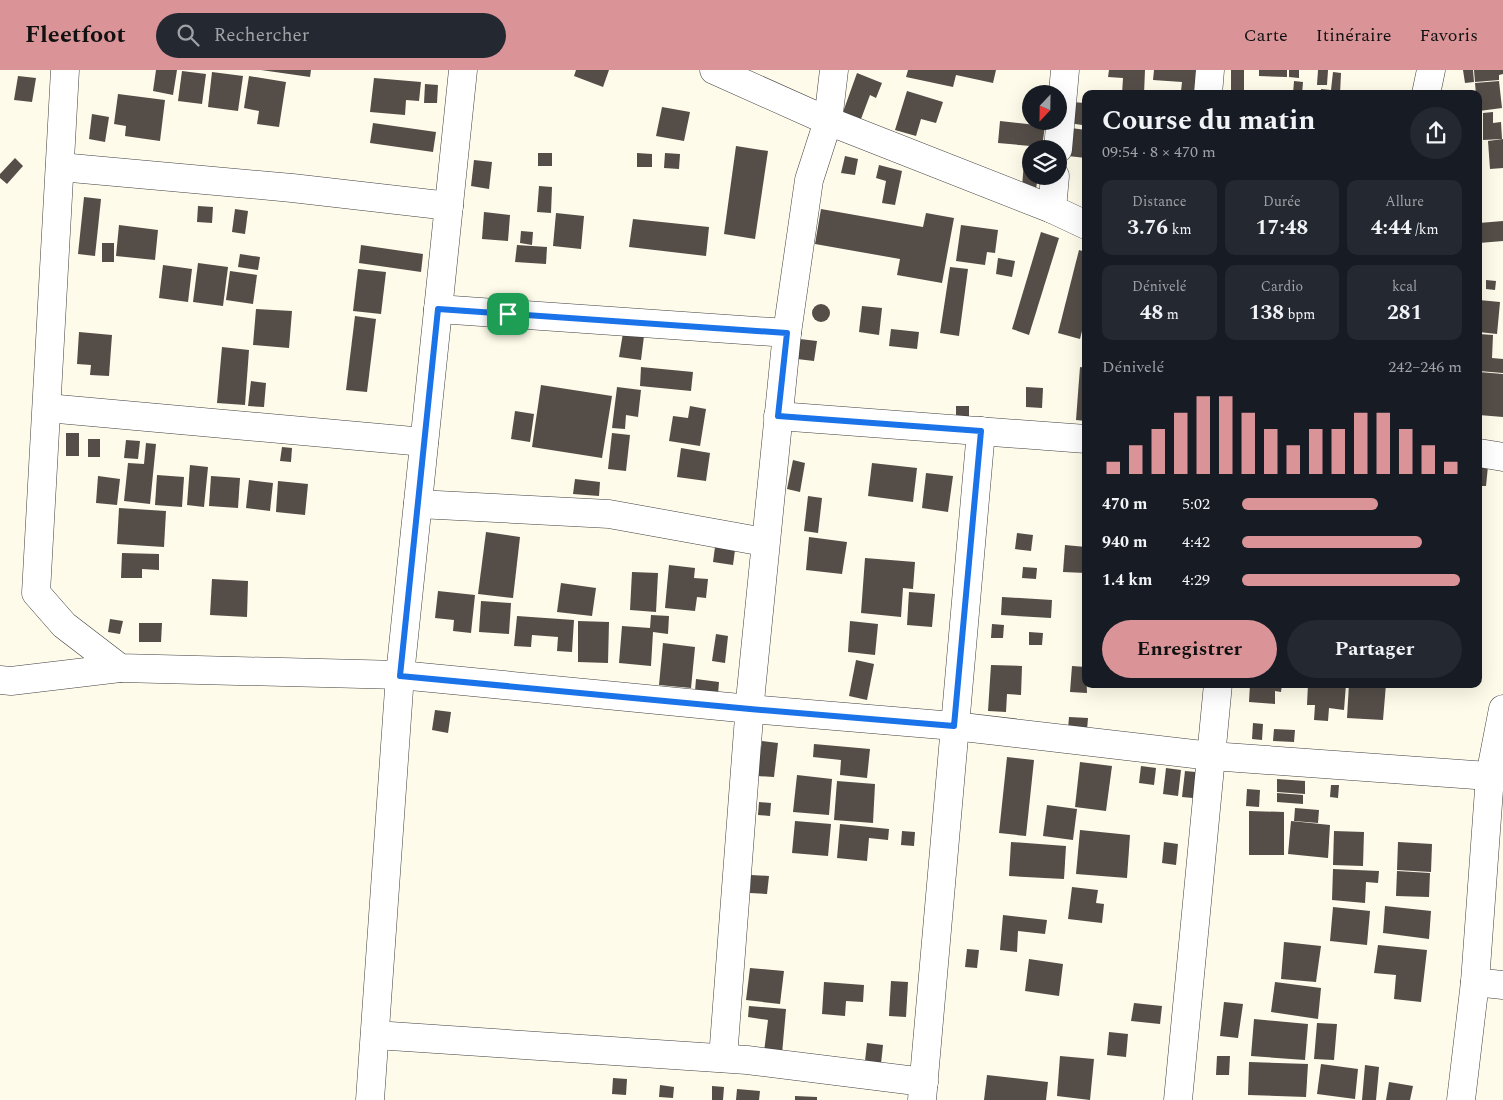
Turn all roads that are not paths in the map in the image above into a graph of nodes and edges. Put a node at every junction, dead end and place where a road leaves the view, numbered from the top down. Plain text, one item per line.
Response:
1 (65, 70) edge
2 (463, 70) edge
3 (714, 70) edge
4 (834, 70) edge
5 (1065, 70) edge
6 (1210, 70) edge
7 (1431, 70) edge
8 (1208, 90) edge
9 (1427, 90) edge
10 (828, 121) junction
11 (1059, 140) edge
12 (60, 167) junction
13 (1054, 185) edge
14 (449, 206) junction
15 (1052, 209) junction
16 (1082, 222) edge
17 (438, 309) junction
18 (787, 333) junction
19 (47, 408) junction
20 (778, 416) junction
21 (981, 431) junction
22 (1082, 439) edge
23 (424, 442) junction
24 (1482, 454) edge
25 (1503, 457) edge
26 (418, 504) junction
27 (764, 542) junction
28 (120, 668) junction
29 (400, 676) junction
30 (0, 680) edge
31 (1218, 688) edge
32 (750, 709) junction
33 (1503, 709) edge
34 (954, 726) junction
35 (1211, 756) junction
36 (1496, 777) edge
37 (1475, 982) junction
38 (1503, 985) edge
39 (375, 1035) junction
40 (722, 1058) junction
41 (923, 1091) edge
42 (370, 1100) edge
43 (1178, 1100) edge
44 (1461, 1100) edge

1 - 12 street
2 - 14 street
3 - 10 street
4 - 10 street
5 - 11 street
6 - 8 street
7 - 9 street
10 - 15 street
10 - 18 street
12 - 14 street
12 - 19 street
13 - 15 street
14 - 17 street
15 - 16 street
17 - 18 street
17 - 23 street
18 - 20 street
19 - 23 street
19 - 28 street
20 - 21 street
20 - 27 street
21 - 22 street
21 - 34 street
23 - 26 street
24 - 25 street
26 - 27 street
26 - 29 street
27 - 32 street
28 - 29 street
28 - 30 street
29 - 32 street
29 - 39 street
31 - 35 street
32 - 34 street
32 - 40 street
33 - 36 street
34 - 35 street
34 - 41 street
35 - 36 street
35 - 43 street
36 - 37 street
37 - 38 street
37 - 44 street
39 - 40 street
39 - 42 street
40 - 41 street

